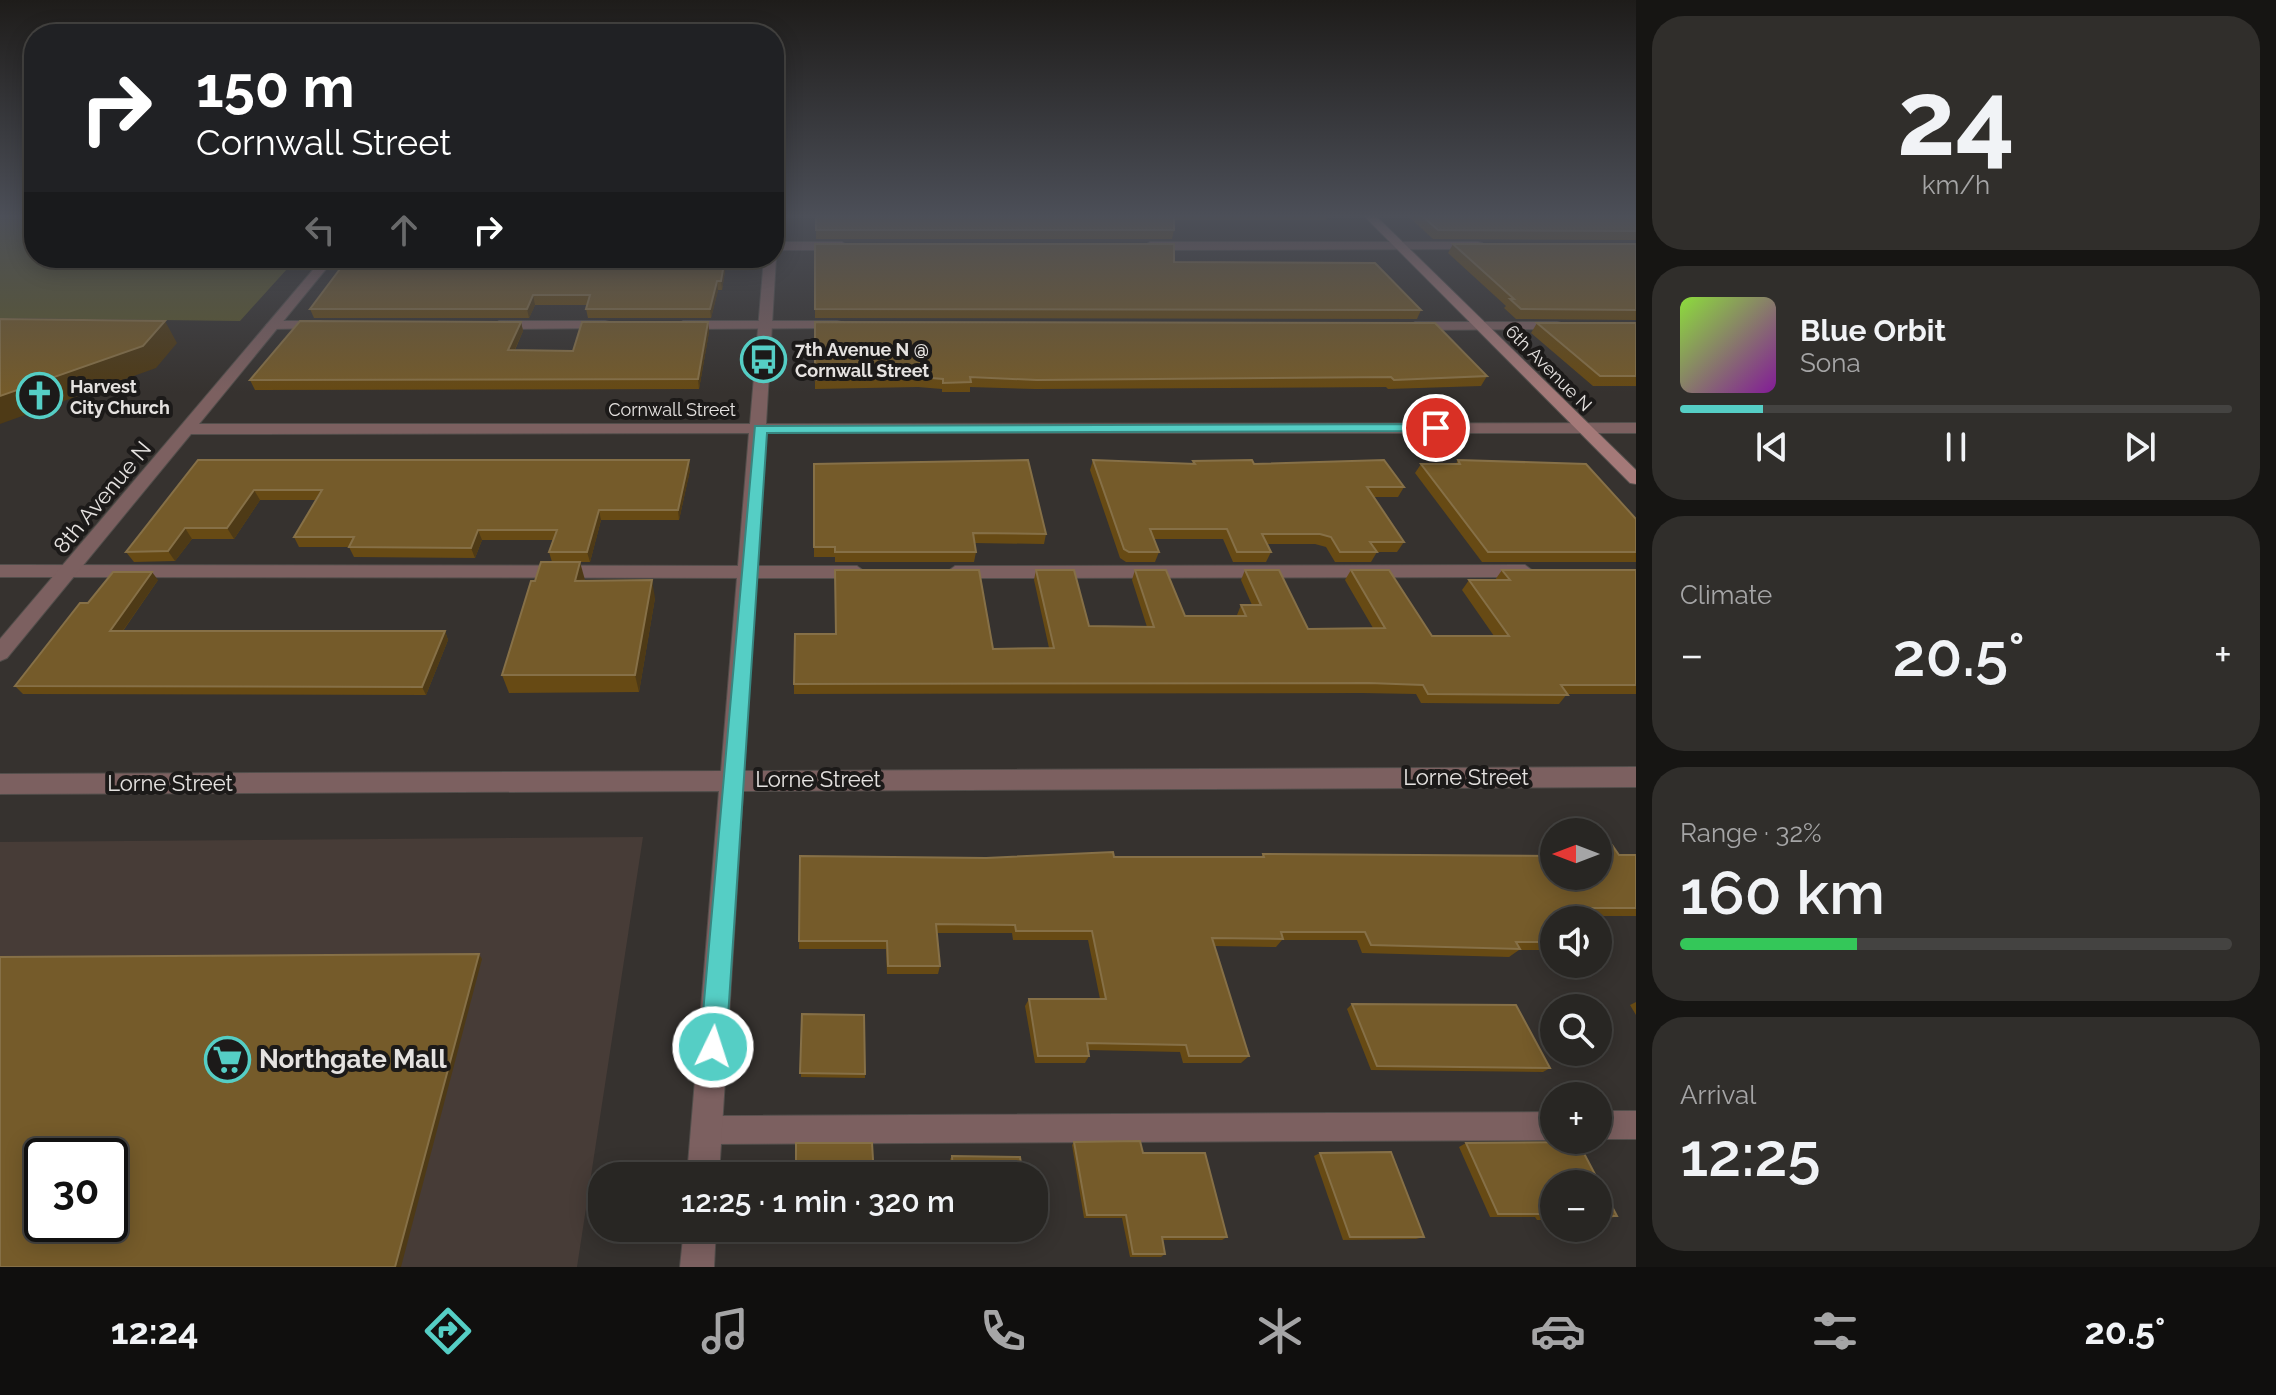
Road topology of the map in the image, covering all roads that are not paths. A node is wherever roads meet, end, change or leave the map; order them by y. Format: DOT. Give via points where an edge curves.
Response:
graph roads {
  1 [pos="315,274"];
  2 [pos="769,274"];
  3 [pos="1427,274"];
  4 [pos="272,325"];
  5 [pos="335,325"];
  6 [pos="479,325"];
  7 [pos="622,325"];
  8 [pos="670,325"];
  9 [pos="766,325"];
  10 [pos="845,325"];
  11 [pos="1401,326"];
  12 [pos="1574,326"];
  13 [pos="1481,327"];
  14 [pos="1584,428"];
  15 [pos="1636,428"];
  16 [pos="187,429"];
  17 [pos="760,429"];
  18 [pos="1636,479"];
  19 [pos="0,571"];
  20 [pos="1541,571"];
  21 [pos="68,572"];
  22 [pos="875,572"];
  23 [pos="938,572"];
  24 [pos="748,573"];
  25 [pos="0,653"];
  26 [pos="1636,777"];
  27 [pos="733,780"];
  28 [pos="0,784"];
  29 [pos="1612,1125"];
  30 [pos="1636,1125"];
  31 [pos="1540,1126"];
  32 [pos="707,1130"];
  33 [pos="704,1162"];
  34 [pos="699,1242"];
  35 [pos="697,1267"];
  1 -- 4 [label="street, 8th Avenue N"];
  2 -- 9 [label="street"];
  3 -- 13 [label="street, 6th Avenue N"];
  4 -- 5 [label="lane"];
  4 -- 16 [label="street, 8th Avenue N"];
  6 -- 7 [label="lane"];
  8 -- 9 [label="lane"];
  9 -- 10 [label="lane"];
  9 -- 17 [label="street"];
  11 -- 13 [label="lane"];
  12 -- 13 [label="lane"];
  13 -- 14 [label="street, 6th Avenue N"];
  14 -- 15 [label="street, Cornwall Street"];
  14 -- 17 [label="street, Cornwall Street"];
  14 -- 18 [label="street, 6th Avenue N"];
  16 -- 17 [label="street, Cornwall Street"];
  16 -- 21 [label="street, 8th Avenue N"];
  17 -- 24 [label="street"];
  19 -- 21 [label="lane"];
  20 -- 23 [label="lane"];
  21 -- 24 [label="lane"];
  21 -- 25 [label="street, 8th Avenue N"];
  22 -- 24 [label="lane"];
  24 -- 27 [label="street"];
  26 -- 27 [label="street, Lorne Street"];
  27 -- 28 [label="street, Lorne Street"];
  27 -- 32 [label="street"];
  29 -- 30 [label="lane"];
  31 -- 32 [label="lane"];
  32 -- 33 [label="street"];
  34 -- 35 [label="street"];
}
